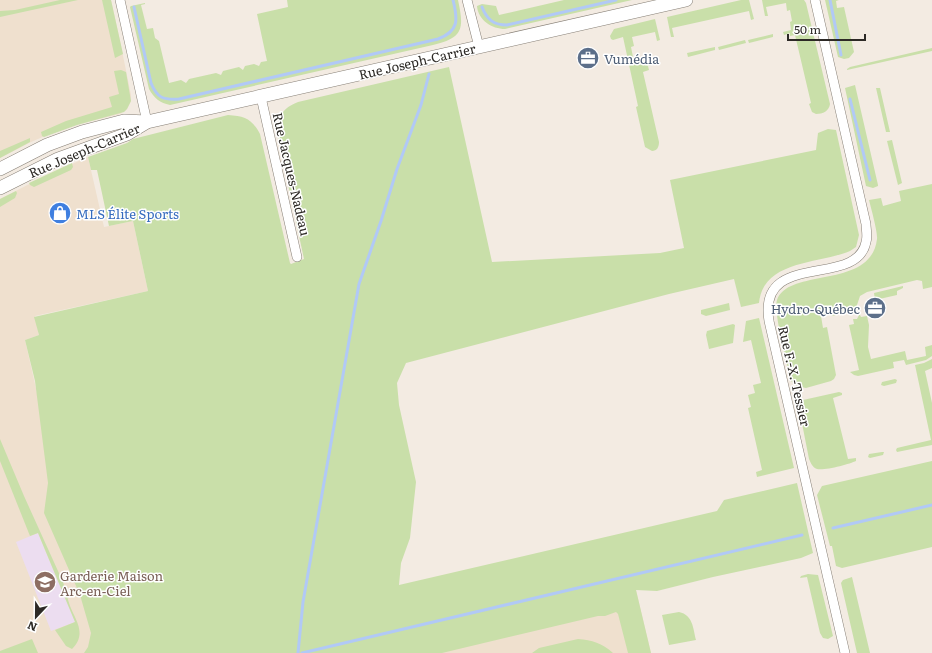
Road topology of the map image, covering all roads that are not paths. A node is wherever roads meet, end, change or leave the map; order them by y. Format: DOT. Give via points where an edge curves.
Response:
graph roads {
  1 [pos="120,0"];
  2 [pos="467,0"];
  3 [pos="686,0"];
  4 [pos="815,0"];
  5 [pos="479,47"];
  6 [pos="261,97"];
  7 [pos="147,122"];
  8 [pos="0,169"];
  9 [pos="0,188"];
  10 [pos="297,256"];
  11 [pos="845,653"];
  1 -- 7 [label="street"];
  2 -- 5 [label="street"];
  3 -- 5 [label="street, Rue Joseph-Carrier"];
  4 -- 11 [label="street, Rue F.-X.-Tessier" via="866,224 866,243 861,254 852,262 790,277 781,282 770,298 768,310"];
  5 -- 6 [label="street, Rue Joseph-Carrier"];
  6 -- 7 [label="street, Rue Joseph-Carrier"];
  6 -- 10 [label="street, Rue Jacques-Nadeau"];
  7 -- 8 [label="street, Rue Joseph-Carrier" via="124,121 82,132 49,144"];
  7 -- 9 [label="street, Rue Joseph-Carrier" via="127,134 58,159"];
}
